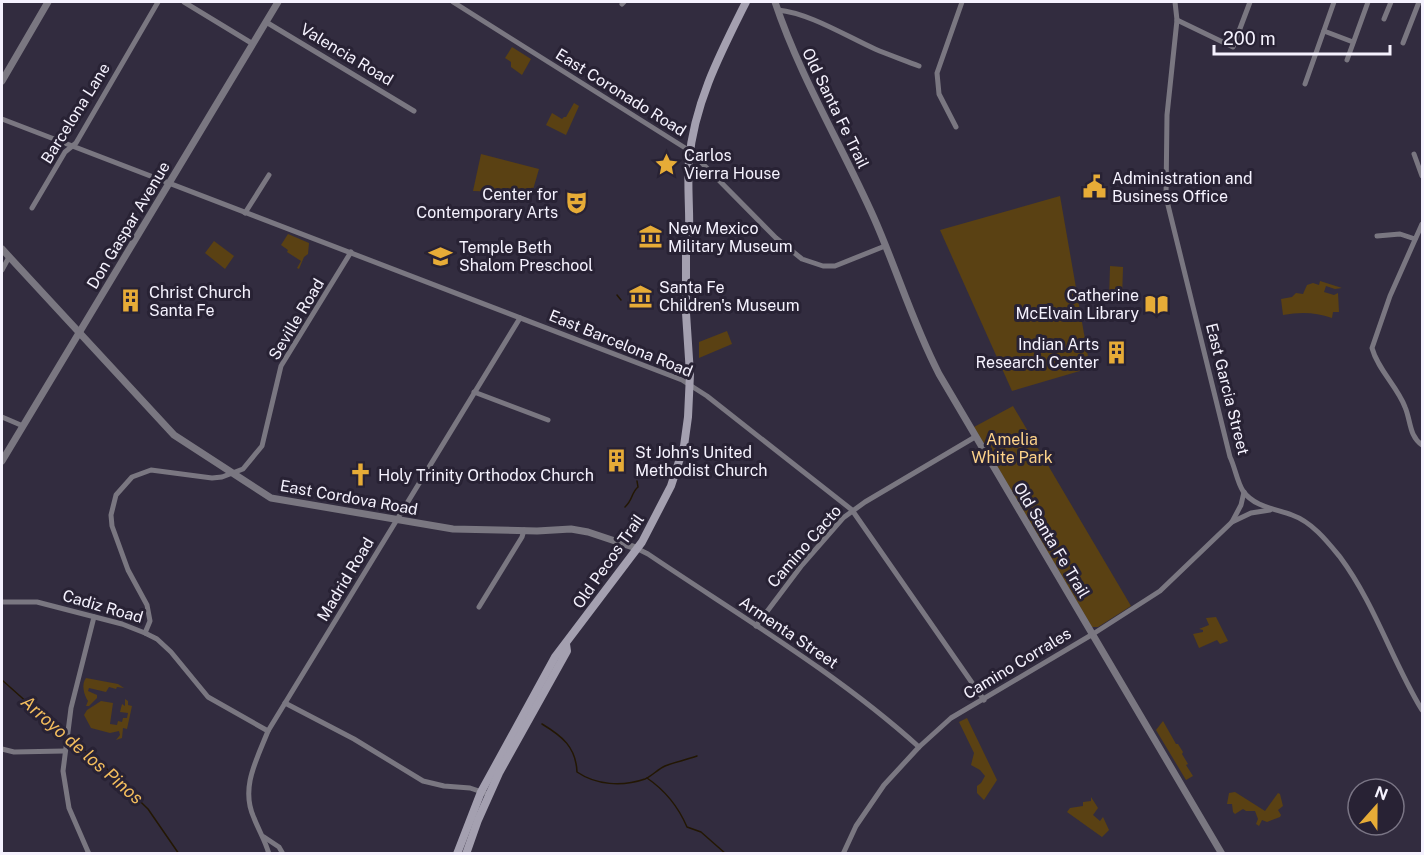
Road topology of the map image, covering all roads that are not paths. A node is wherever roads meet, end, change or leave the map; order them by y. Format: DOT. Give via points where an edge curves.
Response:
graph roads {
  1 [pos="48,2"];
  2 [pos="158,2"];
  3 [pos="184,2"];
  4 [pos="278,2"];
  5 [pos="453,2"];
  6 [pos="746,2"];
  7 [pos="775,2"];
  8 [pos="962,2"];
  9 [pos="1175,2"];
  10 [pos="1250,2"];
  11 [pos="1334,2"];
  12 [pos="1368,2"];
  13 [pos="1390,2"];
  14 [pos="1419,2"];
  15 [pos="778,10"];
  16 [pos="1384,19"];
  17 [pos="1177,21"];
  18 [pos="266,22"];
  19 [pos="1324,31"];
  20 [pos="1353,42"];
  21 [pos="1403,43"];
  22 [pos="253,44"];
  23 [pos="1347,60"];
  24 [pos="919,66"];
  25 [pos="3,76"];
  26 [pos="1305,84"];
  27 [pos="414,111"];
  28 [pos="2,119"];
  29 [pos="956,127"];
  30 [pos="71,147"];
  31 [pos="690,151"];
  32 [pos="1414,153"];
  33 [pos="269,175"];
  34 [pos="1422,176"];
  35 [pos="168,183"];
  36 [pos="32,207"];
  37 [pos="245,213"];
  38 [pos="1422,224"];
  39 [pos="1377,236"];
  40 [pos="1415,239"];
  41 [pos="885,246"];
  42 [pos="2,249"];
  43 [pos="351,252"];
  44 [pos="9,257"];
  45 [pos="2,270"];
  46 [pos="520,318"];
  47 [pos="80,333"];
  48 [pos="689,384"];
  49 [pos="474,392"];
  50 [pos="2,417"];
  51 [pos="548,420"];
  52 [pos="23,426"];
  53 [pos="975,436"];
  54 [pos="1422,446"];
  55 [pos="2,461"];
  56 [pos="233,474"];
  57 [pos="1244,492"];
  58 [pos="852,510"];
  59 [pos="1272,510"];
  60 [pos="397,520"];
  61 [pos="1232,522"];
  62 [pos="524,530"];
  63 [pos="636,548"];
  64 [pos="2,602"];
  65 [pos="480,607"];
  66 [pos="94,617"];
  67 [pos="756,626"];
  68 [pos="145,633"];
  69 [pos="1093,634"];
  70 [pos="984,700"];
  71 [pos="285,703"];
  72 [pos="1422,710"];
  73 [pos="268,731"];
  74 [pos="919,747"];
  75 [pos="2,749"];
  76 [pos="64,751"];
  77 [pos="485,793"];
  78 [pos="264,837"];
  79 [pos="89,854"];
  80 [pos="268,854"];
  81 [pos="284,854"];
  82 [pos="457,854"];
  83 [pos="466,854"];
  84 [pos="843,854"];
  85 [pos="1222,854"];
  1 -- 25 [label="street"];
  2 -- 30 [label="street, Barcelona Lane"];
  3 -- 22 [label="street"];
  4 -- 18 [label="street, Don Gaspar Avenue"];
  5 -- 31 [label="street, East Coronado Road"];
  6 -- 31 [label="main road, Old Pecos Trail" via="707,85"];
  7 -- 15 [label="street, Old Santa Fe Trail"];
  8 -- 29 [label="street" via="937,73 939,94"];
  9 -- 17 [label="street, East Garcia Street"];
  10 -- 17 [label="street" via="1233,47"];
  11 -- 19 [label="street"];
  12 -- 20 [label="street"];
  13 -- 16 [label="street"];
  14 -- 21 [label="street"];
  15 -- 24 [label="street" via="822,24"];
  15 -- 41 [label="street, Old Santa Fe Trail"];
  17 -- 57 [label="street, East Garcia Street" via="1167,115 1166,197 1230,457"];
  18 -- 22 [label="street, Don Gaspar Avenue"];
  18 -- 27 [label="street, Valencia Road"];
  19 -- 20 [label="street"];
  19 -- 26 [label="street"];
  20 -- 23 [label="street"];
  22 -- 35 [label="street, Don Gaspar Avenue"];
  28 -- 30 [label="street, East Barcelona Road"];
  30 -- 35 [label="street, East Barcelona Road"];
  30 -- 36 [label="street, Barcelona Lane"];
  31 -- 41 [label="street, East Coronado Road" via="776,238 812,264 835,266"];
  31 -- 48 [label="main road, Old Pecos Trail" via="686,245"];
  32 -- 34 [label="street"];
  33 -- 37 [label="street"];
  35 -- 37 [label="street, East Barcelona Road"];
  35 -- 47 [label="street, Don Gaspar Avenue"];
  37 -- 43 [label="street, East Barcelona Road"];
  38 -- 40 [label="street"];
  39 -- 40 [label="street" via="1400,234"];
  40 -- 54 [label="street" via="1372,348 1401,398 1416,441"];
  41 -- 53 [label="street, Old Santa Fe Trail" via="928,353"];
  42 -- 44 [label="street, East Cordova Road"];
  43 -- 46 [label="street, East Barcelona Road"];
  43 -- 56 [label="street, Seville Road" via="281,366 262,446 243,469"];
  44 -- 45 [label="street"];
  44 -- 47 [label="street, East Cordova Road"];
  46 -- 48 [label="street, East Barcelona Road"];
  46 -- 49 [label="street, Madrid Road"];
  47 -- 52 [label="street, Don Gaspar Avenue"];
  47 -- 56 [label="street, East Cordova Road" via="169,430"];
  48 -- 58 [label="street, East Barcelona Road"];
  48 -- 63 [label="main road, Old Pecos Trail" via="686,437 679,462 666,499"];
  49 -- 51 [label="street"];
  49 -- 60 [label="street, Madrid Road"];
  50 -- 52 [label="street"];
  52 -- 55 [label="street, Don Gaspar Avenue"];
  53 -- 58 [label="street, Camino Cacto"];
  53 -- 69 [label="street, Old Santa Fe Trail"];
  56 -- 60 [label="street, East Cordova Road" via="275,499"];
  56 -- 68 [label="street" via="212,478 151,470 132,477 116,495 112,526 128,570 147,605 150,621"];
  57 -- 59 [label="street"];
  57 -- 61 [label="street, Camino Corrales"];
  58 -- 67 [label="street, Camino Cacto" via="802,565"];
  58 -- 70 [label="street, East Barcelona Road"];
  59 -- 61 [label="street, Camino Corrales" via="1251,513"];
  59 -- 72 [label="street" via="1306,523 1324,537 1340,558 1365,593"];
  60 -- 62 [label="street, East Cordova Road" via="453,529"];
  60 -- 71 [label="street, Madrid Road"];
  61 -- 69 [label="street, Camino Corrales" via="1160,591"];
  62 -- 63 [label="street, East Cordova Road" via="571,529"];
  62 -- 65 [label="street"];
  63 -- 67 [label="street, Armenta Street"];
  63 -- 77 [label="main road, Old Pecos Trail" via="560,647"];
  64 -- 66 [label="street, Cadiz Road" via="38,602"];
  66 -- 68 [label="street, Cadiz Road"];
  66 -- 76 [label="street"];
  67 -- 74 [label="street, Armenta Street" via="864,701"];
  68 -- 73 [label="street, Cadiz Road" via="171,652 208,697"];
  69 -- 70 [label="street, Camino Corrales"];
  69 -- 85 [label="street, Old Santa Fe Trail"];
  70 -- 74 [label="street, Camino Corrales" via="951,718"];
  71 -- 73 [label="street, Madrid Road"];
  71 -- 77 [label="street" via="348,735 423,781"];
  73 -- 78 [label="street, Madrid Road" via="249,786 250,807"];
  74 -- 84 [label="street, Camino Corrales" via="884,785 856,826"];
  75 -- 76 [label="street"];
  76 -- 79 [label="street" via="69,808"];
  77 -- 82 [label="main road, Old Pecos Trail"];
  77 -- 83 [label="main road, Old Pecos Trail"];
  78 -- 80 [label="street"];
  78 -- 81 [label="street"];
}
